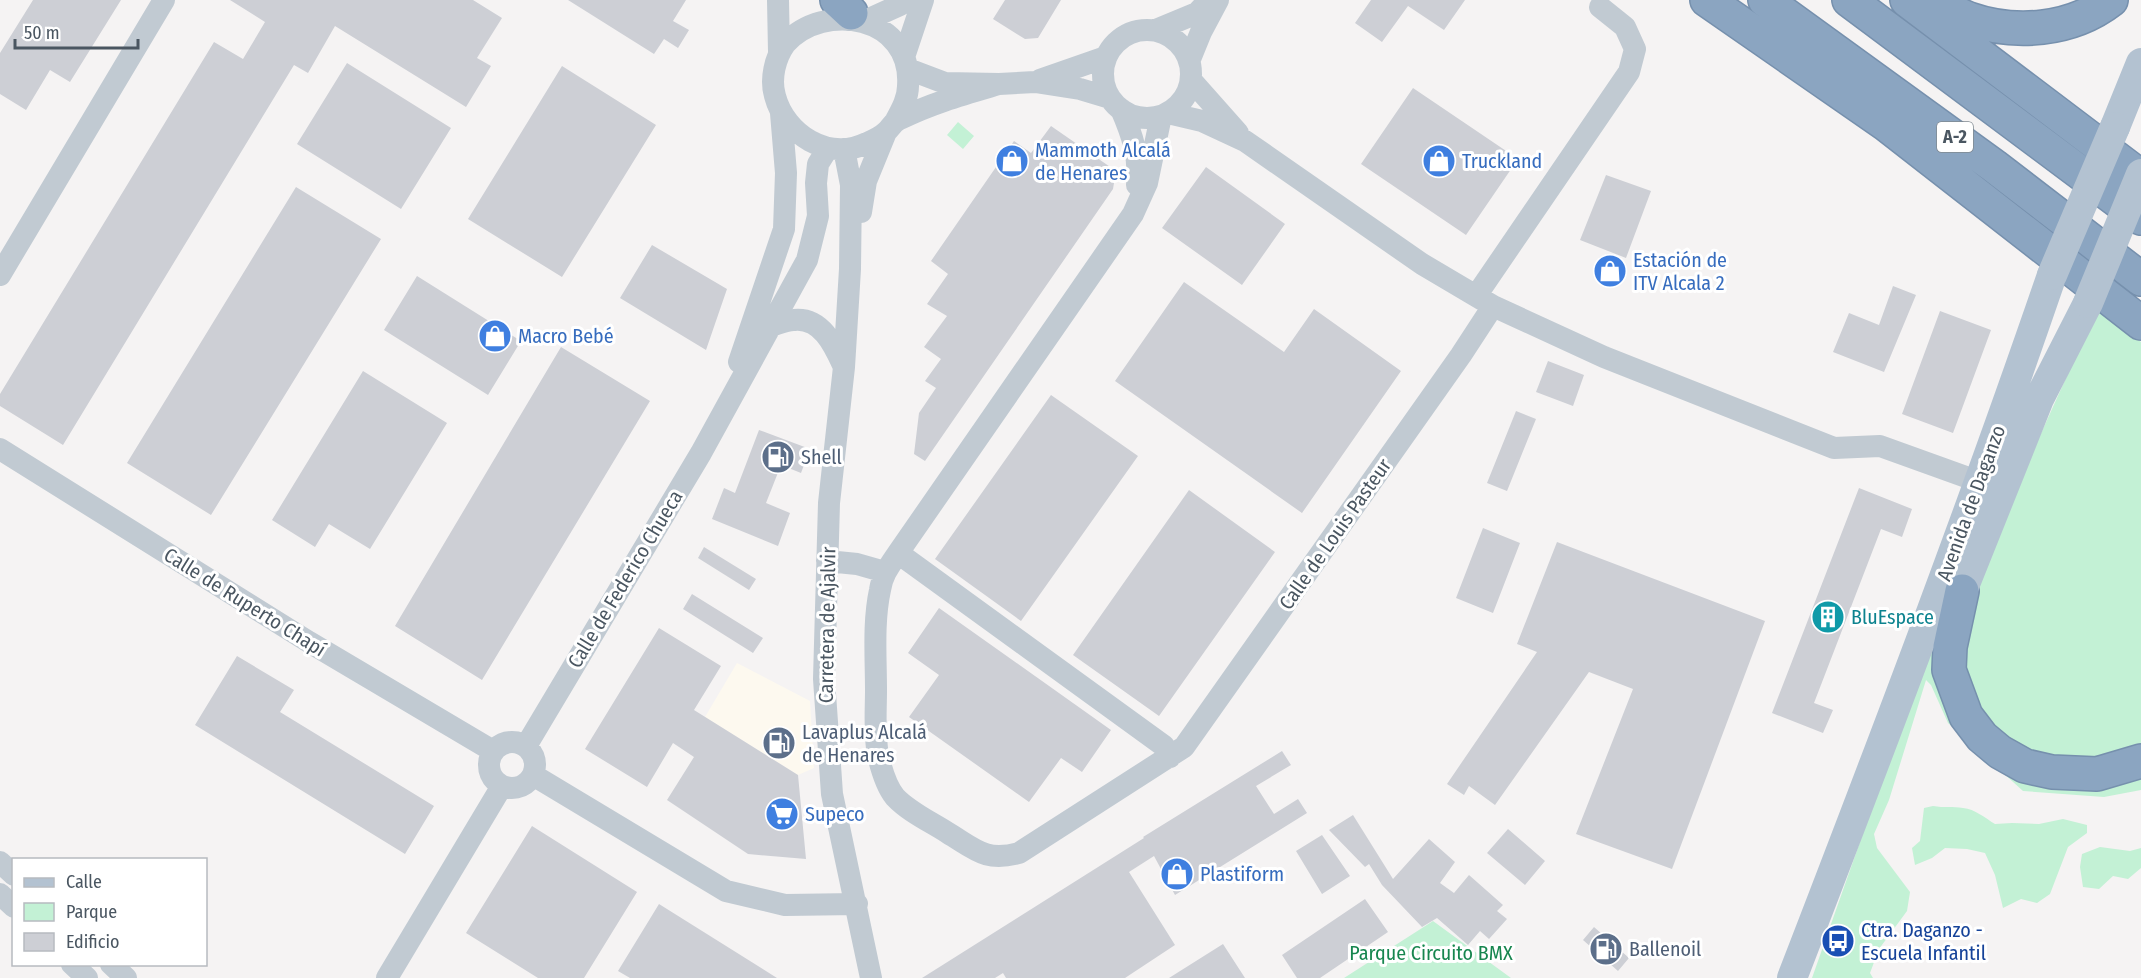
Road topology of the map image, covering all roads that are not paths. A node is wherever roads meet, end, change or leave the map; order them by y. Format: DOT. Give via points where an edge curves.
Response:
graph roads {
  1 [pos="164,0"];
  2 [pos="778,0"];
  3 [pos="905,0"];
  4 [pos="923,0"];
  5 [pos="1209,0"];
  6 [pos="1218,0"];
  7 [pos="1707,0"];
  8 [pos="1765,0"];
  9 [pos="1849,0"];
  10 [pos="1907,0"];
  11 [pos="1931,0"];
  12 [pos="2111,0"];
  13 [pos="1600,7"];
  14 [pos="852,11"];
  15 [pos="1156,30"];
  16 [pos="779,52"];
  17 [pos="1106,57"];
  18 [pos="906,63"];
  19 [pos="2141,63"];
  20 [pos="1191,70"];
  21 [pos="1035,82"];
  22 [pos="999,84"];
  23 [pos="1116,104"];
  24 [pos="781,113"];
  25 [pos="1164,115"];
  26 [pos="891,126"];
  27 [pos="1245,141"];
  28 [pos="836,148"];
  29 [pos="2141,175"];
  30 [pos="1133,214"];
  31 [pos="2141,218"];
  32 [pos="850,269"];
  33 [pos="0,275"];
  34 [pos="2141,279"];
  35 [pos="1485,301"];
  36 [pos="2136,320"];
  37 [pos="770,326"];
  38 [pos="844,367"];
  39 [pos="723,412"];
  40 [pos="0,449"];
  41 [pos="1980,482"];
  42 [pos="898,553"];
  43 [pos="828,561"];
  44 [pos="885,572"];
  45 [pos="1962,591"];
  46 [pos="526,746"];
  47 [pos="494,751"];
  48 [pos="1170,757"];
  49 [pos="2141,761"];
  50 [pos="533,775"];
  51 [pos="502,786"];
  52 [pos="0,862"];
  53 [pos="12,873"];
  54 [pos="0,894"];
  55 [pos="857,904"];
  56 [pos="12,906"];
  57 [pos="74,966"];
  58 [pos="113,966"];
  59 [pos="87,978"];
  60 [pos="126,978"];
  61 [pos="387,978"];
  62 [pos="871,978"];
  63 [pos="1792,978"];
  64 [pos="1812,978"];
  1 -- 33 [label="street"];
  2 -- 16 [label="street"];
  3 -- 14 [label="street" via="900,5"];
  4 -- 18 [label="street"];
  5 -- 15 [label="street" via="1197,13"];
  6 -- 20 [label="street" via="1201,32"];
  7 -- 36 [label="highway" via="1887,125"];
  8 -- 34 [label="highway, A-2" via="1994,166"];
  9 -- 31 [label="highway, A-2"];
  10 -- 29 [label="highway"];
  11 -- 12 [label="highway" via="1968,18 2005,28 2035,28 2072,22"];
  13 -- 35 [label="street, Calle de Louis Pasteur" via="1625,27 1635,49 1629,72"];
  14 -- 16 [label="street" via="809,21 792,34"];
  14 -- 18 [label="street" via="890,34"];
  15 -- 17 [label="street" via="1126,34"];
  15 -- 20 [label="street" via="1182,46"];
  16 -- 24 [label="street" via="774,93"];
  17 -- 21 [label="street"];
  17 -- 23 [label="street" via="1104,85"];
  18 -- 22 [label="street" via="945,83"];
  18 -- 26 [label="street" via="909,87 905,104"];
  19 -- 41 [label="main road, Avenida de Daganzo, bridge" via="2052,275"];
  20 -- 25 [label="street" via="1187,94"];
  20 -- 27 [label="street"];
  21 -- 22 [label="street"];
  21 -- 23 [label="street" via="1080,89"];
  22 -- 26 [label="street" via="947,99"];
  23 -- 25 [label="street" via="1133,116"];
  23 -- 30 [label="street, Calle de Louis Pasteur" via="1133,135 1138,165"];
  24 -- 28 [label="street" via="809,141"];
  24 -- 39 [label="street" via="786,173 784,229"];
  25 -- 27 [label="street" via="1202,121"];
  25 -- 30 [label="street, Calle de Louis Pasteur" via="1147,183"];
  26 -- 28 [label="street" via="866,144"];
  26 -- 32 [label="street, Carretera de Ajalvir" via="866,181"];
  27 -- 35 [label="street" via="1422,264"];
  28 -- 32 [label="street, Carretera de Ajalvir" via="851,185"];
  28 -- 37 [label="street" via="818,164 818,216 807,260"];
  29 -- 45 [label="main road, Avenida de Daganzo, bridge" via="2088,303 2039,399"];
  30 -- 42 [label="street, Calle de Louis Pasteur"];
  32 -- 38 [label="street, Carretera de Ajalvir"];
  35 -- 41 [label="street" via="1604,357 1834,448 1880,446"];
  35 -- 48 [label="street, Calle de Louis Pasteur" via="1461,355 1204,720 1184,747"];
  37 -- 38 [label="street" via="794,320 810,322 833,343"];
  37 -- 39 [label="street"];
  38 -- 43 [label="street, Carretera de Ajalvir" via="829,503"];
  39 -- 46 [label="street, Calle de Federico Chueca"];
  40 -- 47 [label="street, Calle de Ruperto Chapí" via="309,642"];
  41 -- 63 [label="main road, Avenida de Daganzo"];
  42 -- 44 [label="street, Calle de Louis Pasteur"];
  42 -- 48 [label="street" via="1164,746"];
  43 -- 44 [label="street"];
  43 -- 55 [label="street, Carretera de Ajalvir" via="824,679 832,794"];
  44 -- 48 [label="street, Calle de Louis Pasteur" via="876,632 878,753 894,796 908,807 975,850 990,857 1003,857 1019,853"];
  45 -- 49 [label="highway" via="1949,670 1966,716 1982,737 2025,766 2052,772 2097,774"];
  45 -- 64 [label="main road, Avenida de Daganzo"];
  46 -- 47 [label="street" via="508,741"];
  46 -- 50 [label="street" via="535,759"];
  47 -- 51 [label="street" via="489,770"];
  50 -- 51 [label="street" via="518,787"];
  50 -- 55 [label="street" via="726,891 785,905"];
  51 -- 61 [label="street"];
  52 -- 53 [label="street"];
  54 -- 56 [label="street"];
  55 -- 62 [label="street, Carretera de Ajalvir"];
  57 -- 59 [label="street"];
  58 -- 60 [label="street"];
}
